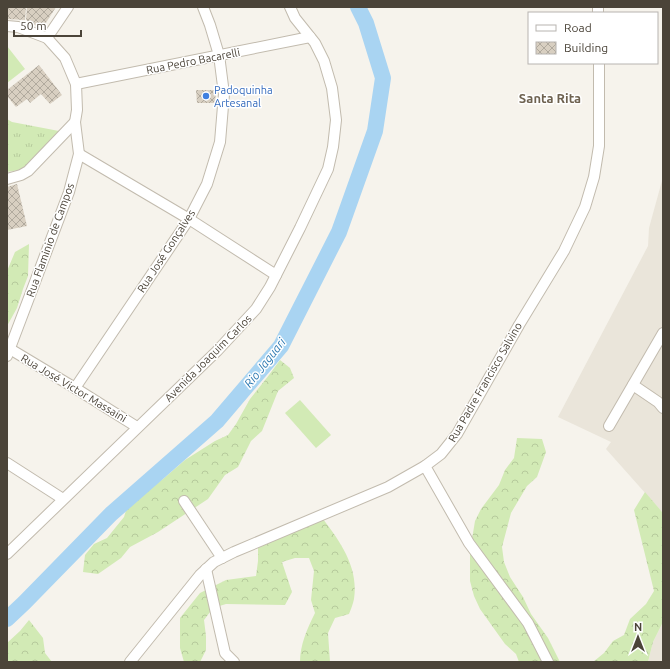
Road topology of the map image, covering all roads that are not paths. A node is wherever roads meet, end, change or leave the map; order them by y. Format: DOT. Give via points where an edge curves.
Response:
graph roads {
  1 [pos="68,7"];
  2 [pos="203,7"];
  3 [pos="290,7"];
  4 [pos="7,26"];
  5 [pos="310,37"];
  6 [pos="47,38"];
  7 [pos="219,55"];
  8 [pos="599,64"];
  9 [pos="76,84"];
  10 [pos="75,122"];
  11 [pos="79,154"];
  12 [pos="7,179"];
  13 [pos="189,219"];
  14 [pos="276,275"];
  15 [pos="663,334"];
  16 [pos="8,352"];
  17 [pos="633,385"];
  18 [pos="75,388"];
  19 [pos="663,408"];
  20 [pos="609,426"];
  21 [pos="137,427"];
  22 [pos="7,463"];
  23 [pos="425,466"];
  24 [pos="63,499"];
  25 [pos="184,501"];
  26 [pos="7,554"];
  27 [pos="222,558"];
  28 [pos="206,569"];
  29 [pos="130,662"];
  30 [pos="234,662"];
  31 [pos="548,662"];
  1 -- 6 [label="street"];
  2 -- 7 [label="street, Rua José Gonçalves"];
  3 -- 5 [label="street, Avenida Joaquim Carlos"];
  4 -- 6 [label="street, Rua Flaminio de Campos" via="18,27"];
  5 -- 7 [label="street, Rua Pedro Bacarelli"];
  5 -- 14 [label="street, Avenida Joaquim Carlos" via="324,61 332,88 336,120 333,148 328,169"];
  6 -- 9 [label="street, Rua Flaminio de Campos" via="64,58"];
  7 -- 9 [label="street, Rua Pedro Bacarelli"];
  7 -- 13 [label="street, Rua José Gonçalves" via="224,94 220,142 207,184"];
  8 -- 23 [label="street, Rua Padre Francisco Salvino" via="599,146 594,177 585,207 564,251 457,434 441,454"];
  9 -- 10 [label="street, Rua Flaminio de Campos"];
  10 -- 11 [label="street, Rua Flaminio de Campos"];
  10 -- 12 [label="street" via="28,171"];
  11 -- 13 [label="street"];
  11 -- 16 [label="street, Rua Flaminio de Campos" via="69,192"];
  13 -- 14 [label="street"];
  13 -- 18 [label="street, Rua José Gonçalves"];
  14 -- 21 [label="street, Avenida Joaquim Carlos" via="256,309 217,351"];
  15 -- 17 [label="street"];
  16 -- 18 [label="street, Rua José Victor Massaini"];
  17 -- 19 [label="street"];
  17 -- 20 [label="street"];
  18 -- 21 [label="street, Rua José Victor Massaini"];
  21 -- 24 [label="street, Avenida Joaquim Carlos"];
  22 -- 24 [label="street"];
  23 -- 27 [label="street, Rua Padre Francisco Salvino" via="388,487"];
  23 -- 31 [label="street" via="469,543 528,623"];
  24 -- 26 [label="street, Avenida Joaquim Carlos"];
  25 -- 27 [label="street"];
  27 -- 28 [label="street, Rua Padre Francisco Salvino"];
  28 -- 29 [label="street, Rua Padre Francisco Salvino"];
  28 -- 30 [label="street" via="225,653"];
}
